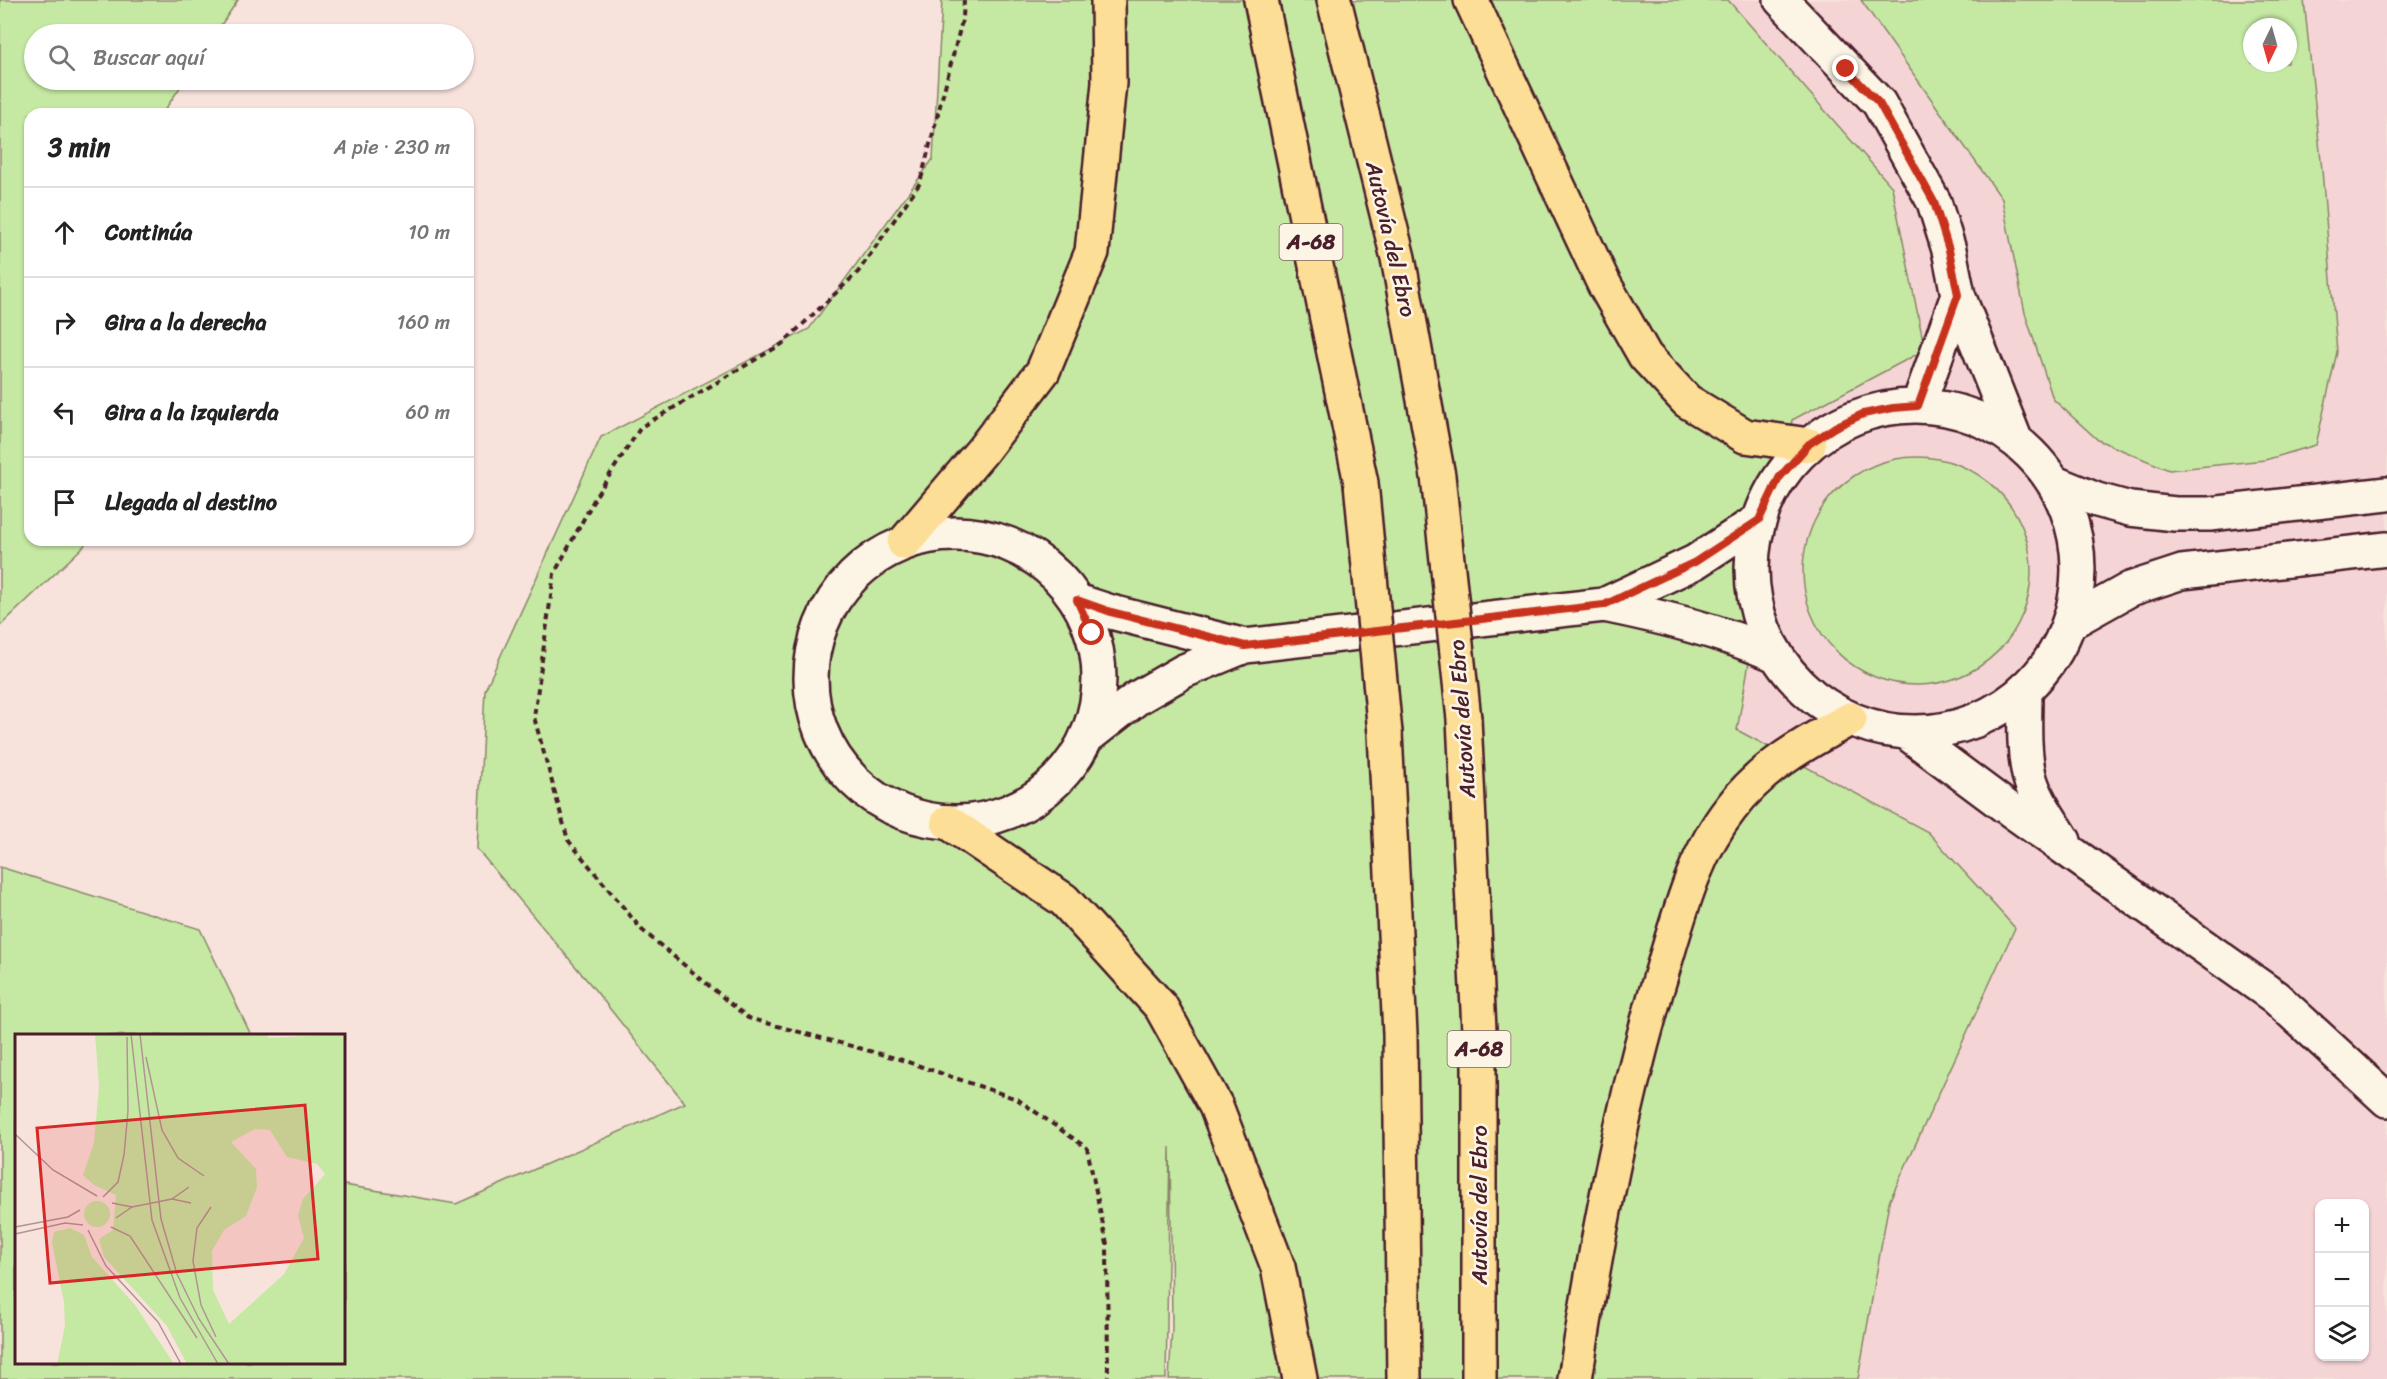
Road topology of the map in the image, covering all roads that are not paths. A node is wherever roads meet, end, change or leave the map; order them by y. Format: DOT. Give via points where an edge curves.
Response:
graph roads {
  1 [pos="1108,0"];
  2 [pos="1261,0"];
  3 [pos="1334,0"];
  4 [pos="1471,0"];
  5 [pos="1780,0"];
  6 [pos="1958,295"];
  7 [pos="1918,406"];
  8 [pos="2015,439"];
  9 [pos="1809,444"];
  10 [pos="2055,483"];
  11 [pos="2387,494"];
  12 [pos="1759,520"];
  13 [pos="904,543"];
  14 [pos="2387,549"];
  15 [pos="1077,600"];
  16 [pos="1604,605"];
  17 [pos="2071,622"];
  18 [pos="1245,646"];
  19 [pos="1776,655"];
  20 [pos="2025,691"];
  21 [pos="1850,719"];
  22 [pos="1907,733"];
  23 [pos="1087,737"];
  24 [pos="948,822"];
  25 [pos="2071,852"];
  26 [pos="2387,1100"];
  27 [pos="1300,1379"];
  28 [pos="1404,1379"];
  29 [pos="1479,1379"];
  30 [pos="1575,1379"];
  1 -- 13 [label="highway" via="1109,83 1092,252 1043,371"];
  2 -- 28 [label="highway, A-68, bridge" via="1361,483 1385,733 1400,1034"];
  3 -- 29 [label="highway, Autovía del Ebro / A-68, bridge" via="1398,258 1438,476 1464,719 1479,1030"];
  4 -- 9 [label="highway" via="1604,284 1645,356 1687,401 1745,436"];
  5 -- 6 [label="street" via="1879,103 1934,202"];
  6 -- 7 [label="street"];
  6 -- 8 [label="street"];
  7 -- 8 [label="street" via="1959,412"];
  7 -- 9 [label="street" via="1863,414"];
  8 -- 10 [label="street"];
  9 -- 12 [label="street" via="1779,478"];
  10 -- 11 [label="street" via="2119,506 2175,514 2210,514"];
  10 -- 17 [label="street" via="2071,516 2078,551 2079,587"];
  12 -- 16 [label="street" via="1695,562"];
  12 -- 19 [label="street" via="1752,555 1753,590 1761,624"];
  13 -- 15 [label="street" via="952,533 1000,541 1044,564"];
  13 -- 24 [label="street" via="869,562 841,589 821,623 811,662 812,701 823,738 845,772 874,798 910,815"];
  14 -- 17 [label="street" via="2182,572 2130,589"];
  15 -- 18 [label="street"];
  15 -- 23 [label="street" via="1092,633 1099,667 1097,703"];
  16 -- 18 [label="street"];
  16 -- 19 [label="street" via="1708,629"];
  17 -- 20 [label="street" via="2052,659"];
  18 -- 23 [label="street" via="1184,671 1137,698"];
  19 -- 21 [label="street" via="1796,681 1821,703"];
  20 -- 22 [label="street" via="1990,715 1950,729"];
  20 -- 25 [label="street" via="2029,775 2041,805"];
  21 -- 22 [label="street"];
  21 -- 30 [label="highway" via="1777,762 1752,783 1730,808 1695,870 1634,1075 1594,1260"];
  22 -- 25 [label="street"];
  23 -- 24 [label="street" via="1064,773 1031,801 992,818"];
  24 -- 27 [label="highway" via="1064,900 1161,1007 1216,1106 1278,1267"];
  25 -- 26 [label="street" via="2275,997"];
}
